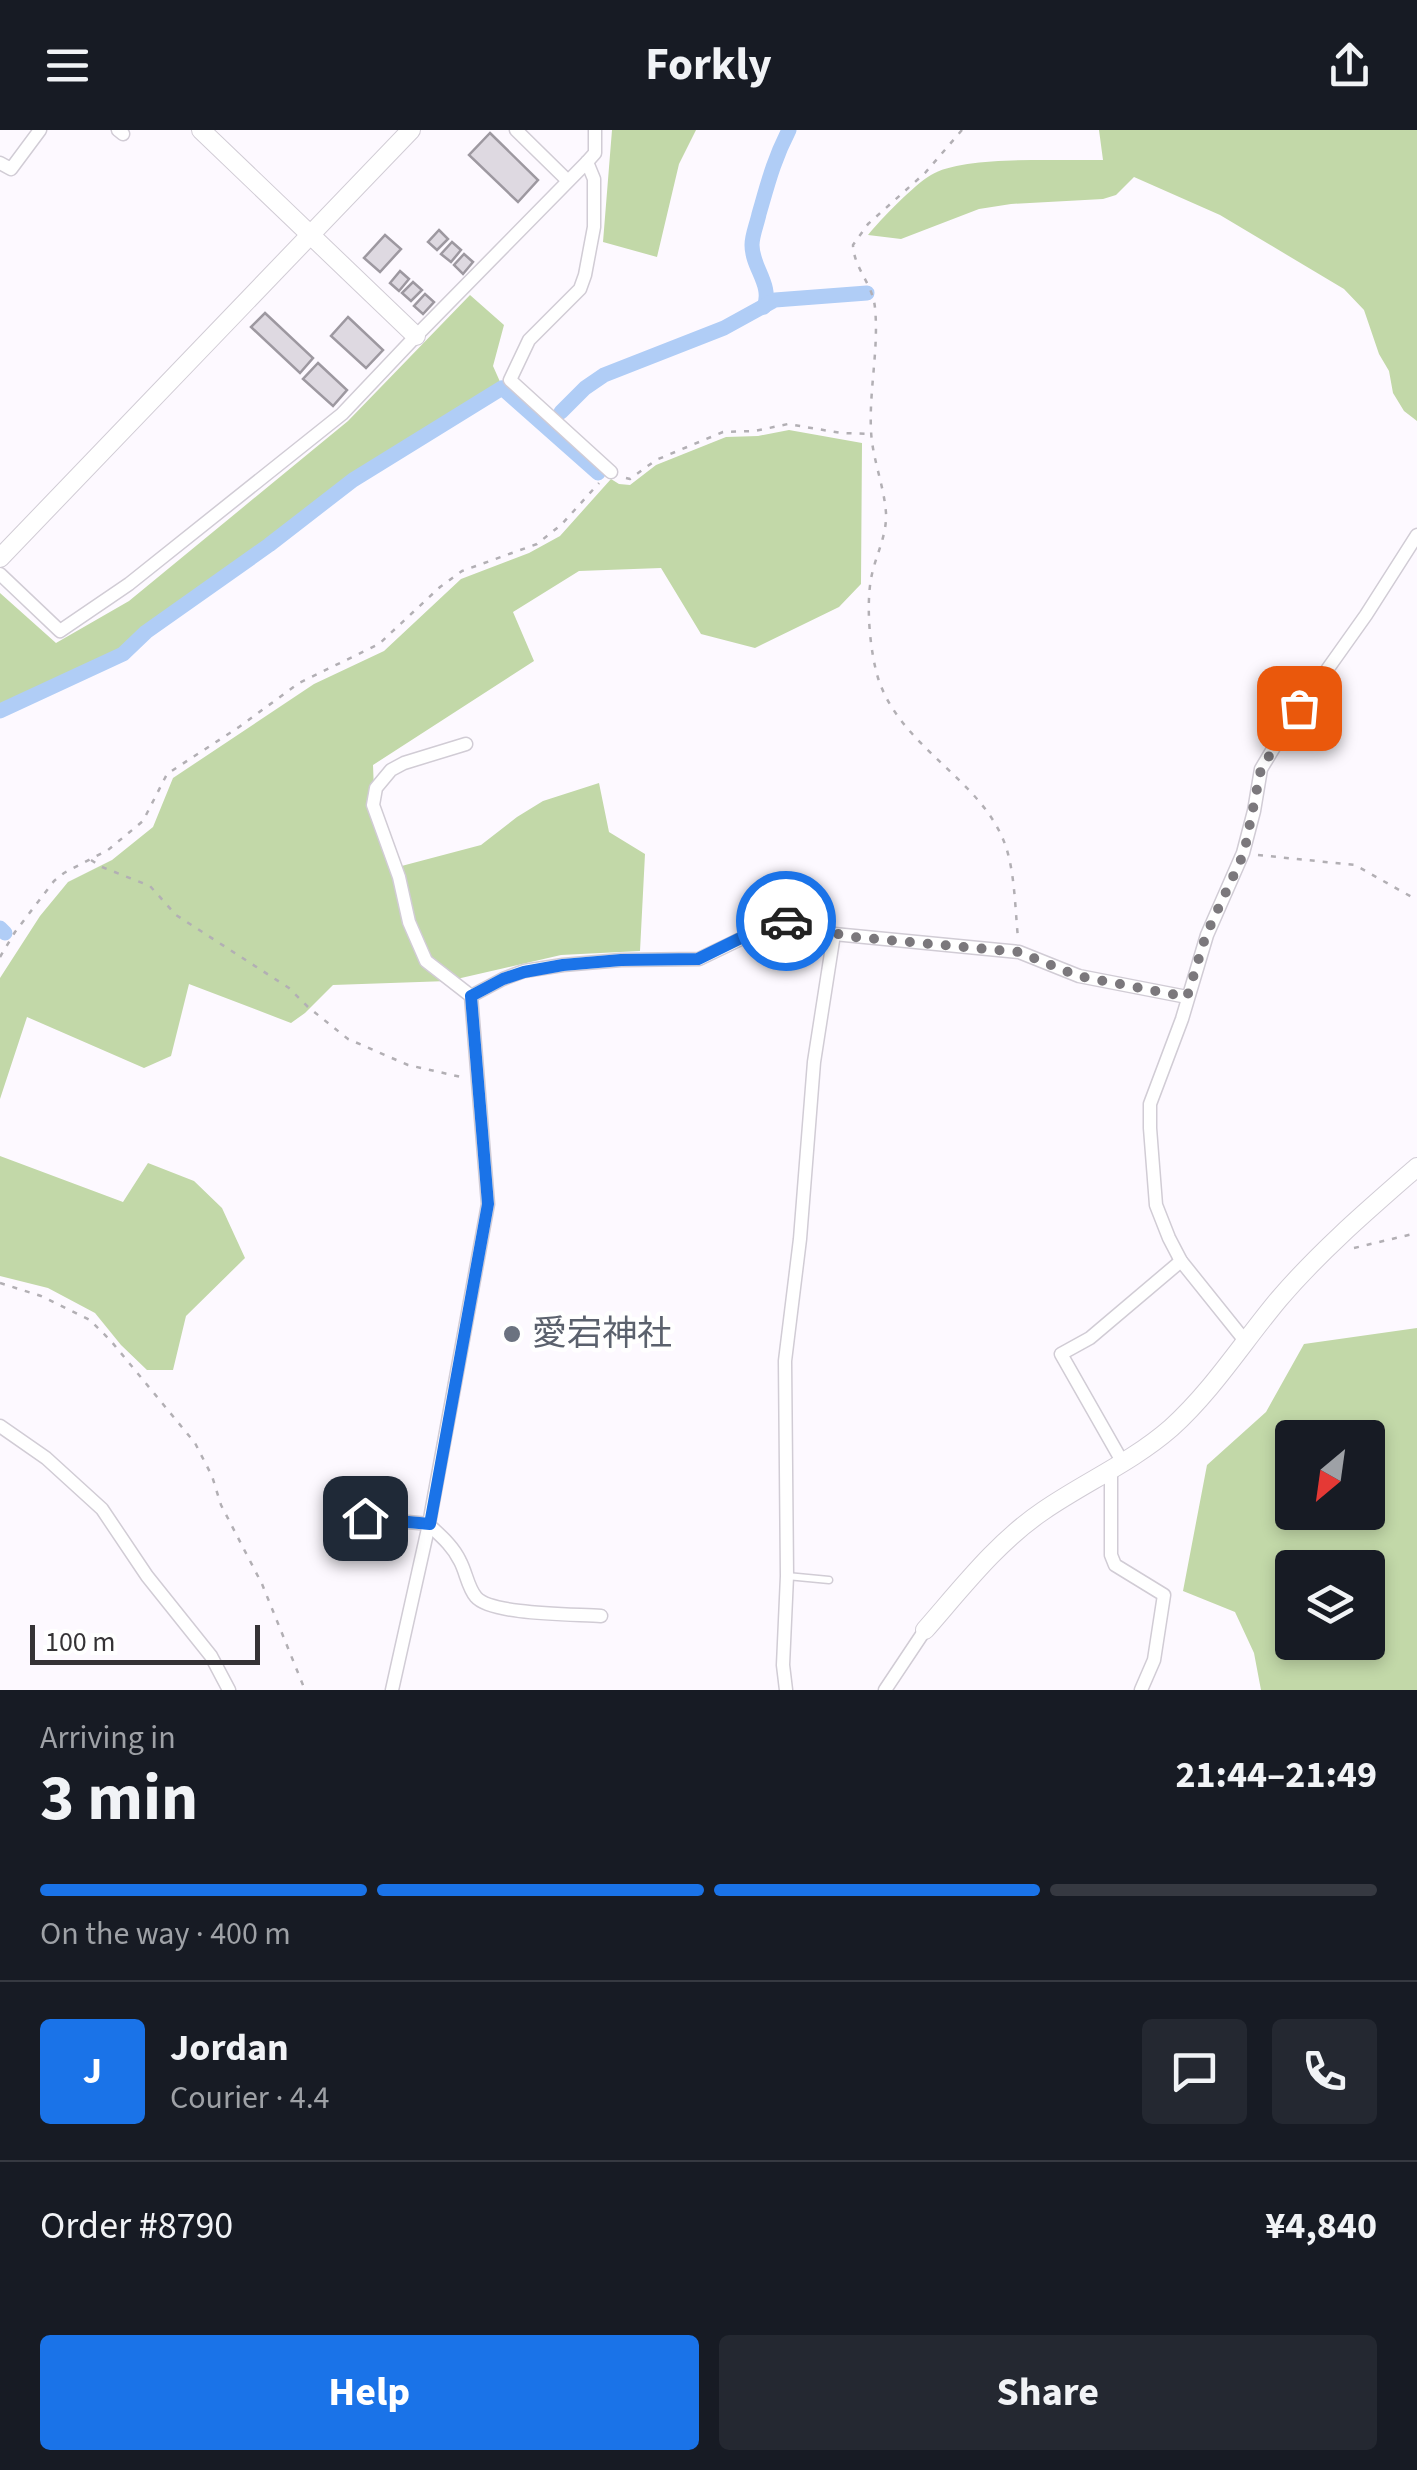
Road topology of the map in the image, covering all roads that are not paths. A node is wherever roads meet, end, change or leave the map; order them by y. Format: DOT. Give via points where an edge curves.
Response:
graph roads {
  1 [pos="40,130"];
  2 [pos="201,130"];
  3 [pos="411,130"];
  4 [pos="516,130"];
  5 [pos="595,130"];
  6 [pos="587,162"];
  7 [pos="0,163"];
  8 [pos="567,180"];
  9 [pos="309,234"];
  10 [pos="416,336"];
  11 [pos="611,472"];
  12 [pos="1417,536"];
  13 [pos="0,558"];
  14 [pos="0,574"];
  15 [pos="466,744"];
  16 [pos="834,934"];
  17 [pos="471,996"];
  18 [pos="1187,997"];
  19 [pos="1417,1167"];
  20 [pos="1182,1261"];
  21 [pos="1246,1342"];
  22 [pos="0,1426"];
  23 [pos="1117,1467"];
  24 [pos="365,1518"];
  25 [pos="429,1524"];
  26 [pos="787,1576"];
  27 [pos="829,1580"];
  28 [pos="601,1616"];
  29 [pos="925,1630"];
  30 [pos="229,1690"];
  31 [pos="392,1690"];
  32 [pos="786,1690"];
  33 [pos="885,1690"];
  34 [pos="1141,1690"];
  1 -- 7 [label="street" via="11,169"];
  2 -- 9 [label="street"];
  3 -- 9 [label="street"];
  4 -- 8 [label="street"];
  5 -- 6 [label="street" via="595,153"];
  6 -- 8 [label="street"];
  6 -- 11 [label="street" via="594,179 594,227 585,275 580,289 529,340 510,380"];
  8 -- 10 [label="street"];
  9 -- 10 [label="street"];
  9 -- 13 [label="street"];
  10 -- 14 [label="street" via="342,414 60,631"];
  12 -- 18 [label="street" via="1261,769 1244,853 1206,935"];
  15 -- 17 [label="street" via="390,770 373,804 426,961"];
  16 -- 17 [label="street" via="774,923 698,959 544,968"];
  16 -- 18 [label="street" via="1019,952 1078,976"];
  16 -- 26 [label="street" via="814,1062 785,1361"];
  17 -- 25 [label="street" via="488,1204"];
  18 -- 20 [label="street" via="1150,1104 1156,1206"];
  19 -- 21 [label="street" via="1319,1256"];
  20 -- 21 [label="street"];
  20 -- 23 [label="street" via="1062,1354"];
  21 -- 23 [label="street" via="1194,1405"];
  22 -- 30 [label="street" via="102,1509"];
  23 -- 29 [label="street" via="1009,1538"];
  23 -- 34 [label="street" via="1111,1556 1164,1594 1154,1660"];
  24 -- 25 [label="street"];
  25 -- 28 [label="street" via="450,1544 476,1597 487,1604"];
  25 -- 31 [label="street"];
  26 -- 27 [label="lane"];
  26 -- 32 [label="street"];
  29 -- 33 [label="street"];
}
